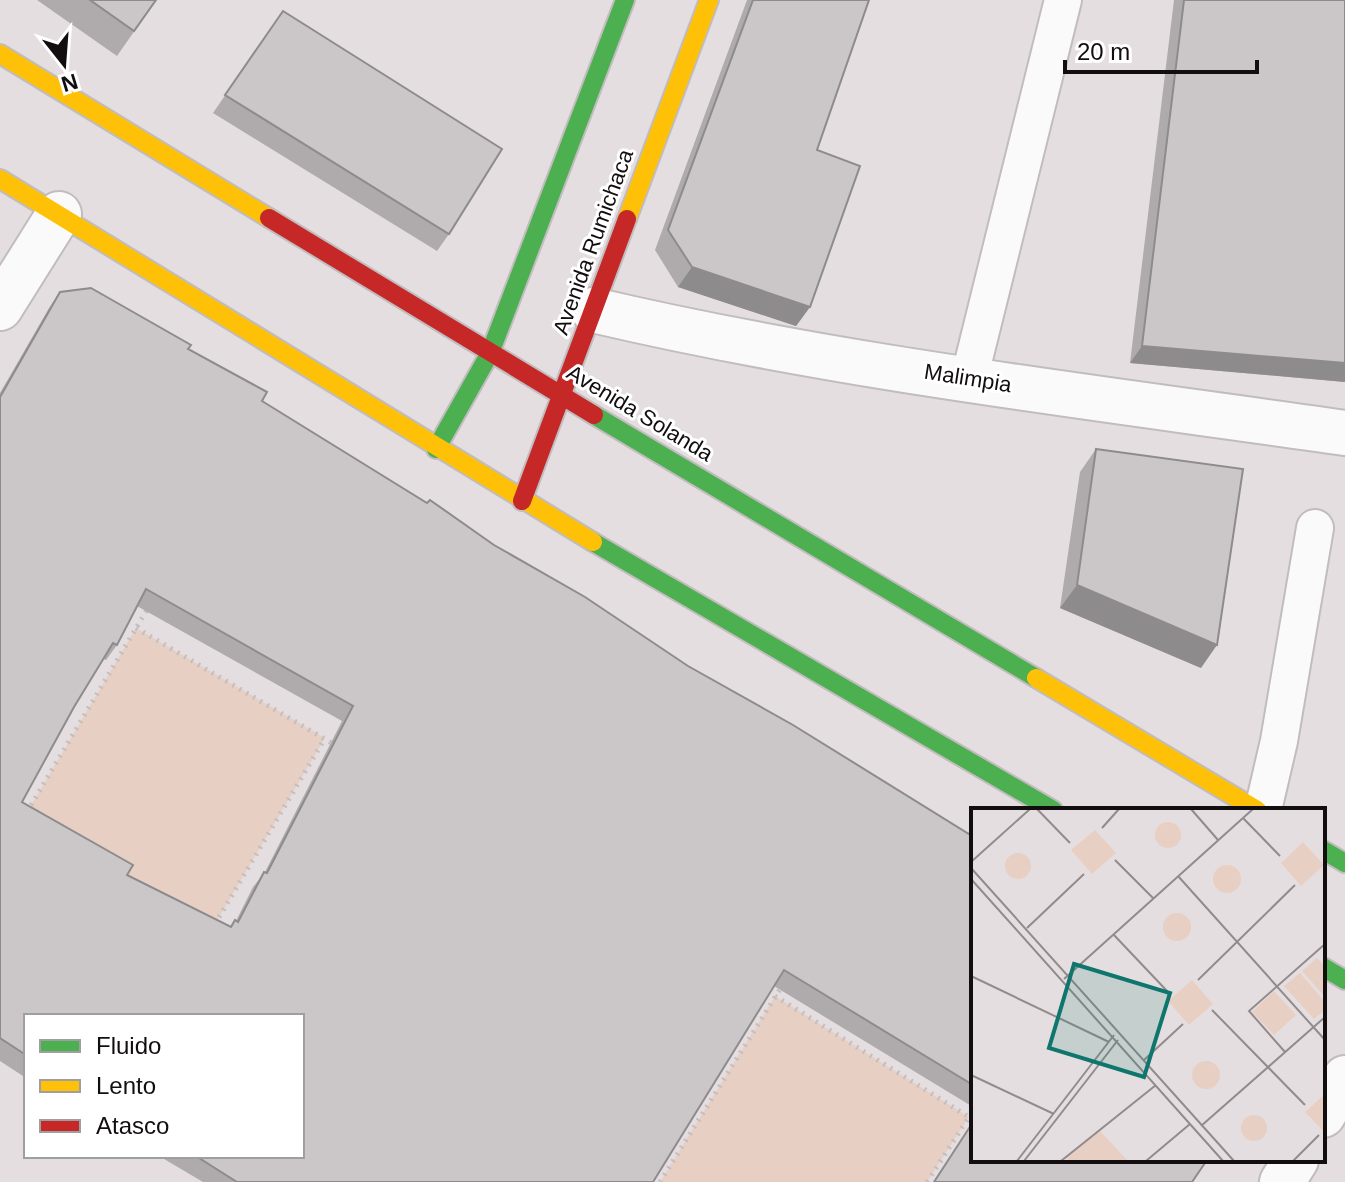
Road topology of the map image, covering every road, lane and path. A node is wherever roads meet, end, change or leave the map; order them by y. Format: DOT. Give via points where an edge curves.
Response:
graph roads {
  1 [pos="625,0"];
  2 [pos="709,0"];
  3 [pos="1063,0"];
  4 [pos="0,54"];
  5 [pos="0,179"];
  6 [pos="59,214"];
  7 [pos="0,308"];
  8 [pos="593,310"];
  9 [pos="490,353"];
  10 [pos="969,379"];
  11 [pos="561,395"];
  12 [pos="1345,433"];
  13 [pos="436,449"];
  14 [pos="522,501"];
  15 [pos="1315,528"];
  16 [pos="152,602"];
  17 [pos="136,628"];
  18 [pos="325,738"];
  19 [pos="338,746"];
  20 [pos="1050,808"];
  21 [pos="1257,808"];
  22 [pos="1261,808"];
  23 [pos="20,824"];
  24 [pos="1325,851"];
  25 [pos="1345,863"];
  26 [pos="211,931"];
  27 [pos="1325,968"];
  28 [pos="1345,980"];
  29 [pos="783,983"];
  30 [pos="775,996"];
  31 [pos="1345,1078"];
  32 [pos="1325,1112"];
  33 [pos="1295,1162"];
  34 [pos="660,1182"];
  35 [pos="927,1182"];
  36 [pos="1282,1182"];
  1 -- 9 [label="street"];
  2 -- 8 [label="street, Avenida Rumichaca"];
  3 -- 10 [label="lane"];
  4 -- 9 [label="street, Avenida Solanda"];
  5 -- 6 [label="street"];
  6 -- 7 [label="street"];
  6 -- 13 [label="street"];
  8 -- 10 [label="street, Malimpia" via="663,327"];
  8 -- 11 [label="street, Avenida Rumichaca"];
  9 -- 11 [label="street, Avenida Solanda"];
  9 -- 13 [label="street"];
  10 -- 12 [label="street, Malimpia"];
  11 -- 14 [label="street, Avenida Rumichaca"];
  11 -- 21 [label="street, Avenida Solanda"];
  13 -- 14 [label="street"];
  14 -- 20 [label="street"];
  15 -- 22 [label="lane" via="1279,741"];
  16 -- 17 [label="path"];
  17 -- 18 [label="path"];
  17 -- 23 [label="path"];
  18 -- 19 [label="path"];
  18 -- 26 [label="path"];
  24 -- 25 [label="street"];
  27 -- 28 [label="street"];
  29 -- 30 [label="path"];
  30 -- 34 [label="path"];
  30 -- 35 [label="path" via="969,1117"];
  31 -- 32 [label="street"];
  33 -- 36 [label="street"];
}
